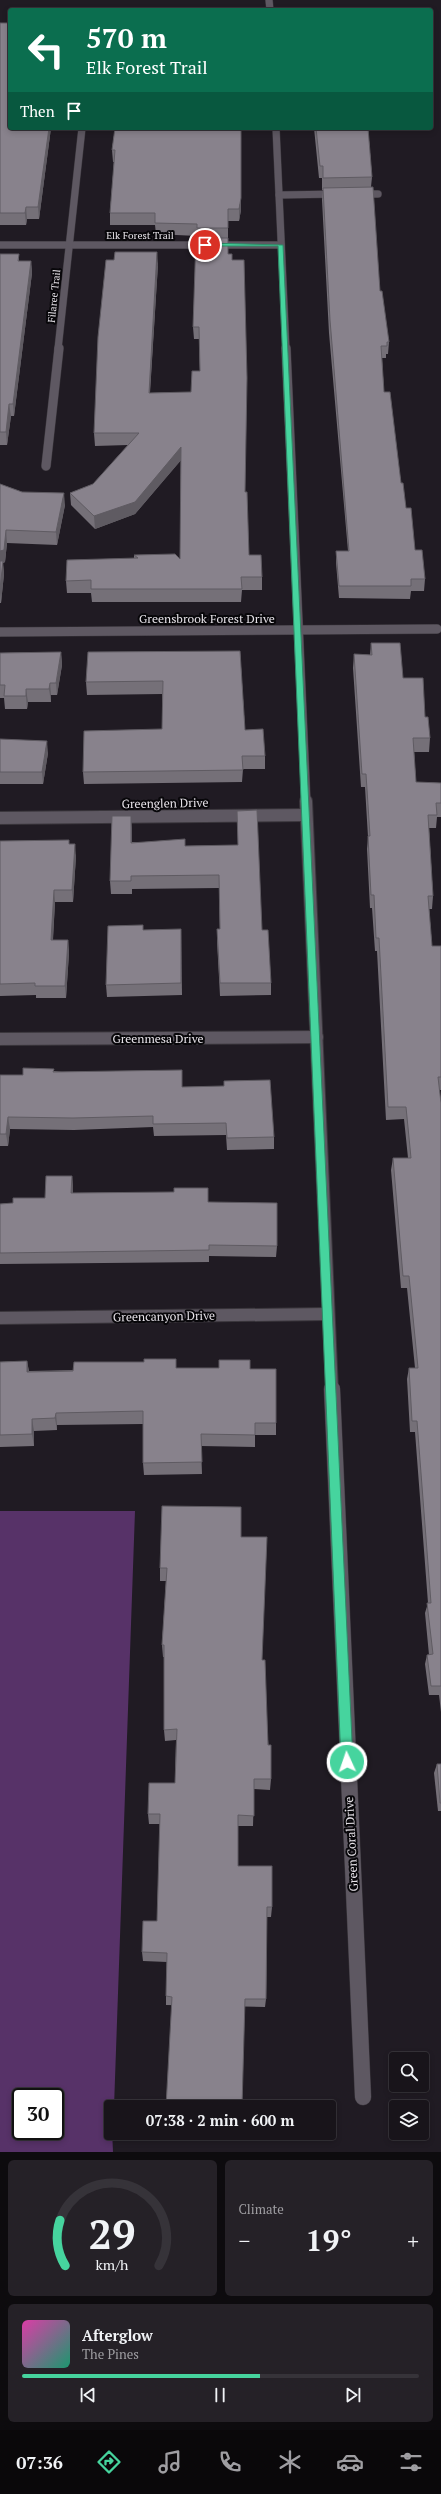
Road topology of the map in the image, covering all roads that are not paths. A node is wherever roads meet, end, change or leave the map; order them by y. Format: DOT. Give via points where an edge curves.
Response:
graph roads {
  1 [pos="82,130"];
  2 [pos="276,130"];
  3 [pos="378,194"];
  4 [pos="279,195"];
  5 [pos="0,245"];
  6 [pos="280,245"];
  7 [pos="70,246"];
  8 [pos="46,466"];
  9 [pos="437,629"];
  10 [pos="298,630"];
  11 [pos="0,632"];
  12 [pos="306,815"];
  13 [pos="0,818"];
  14 [pos="317,1037"];
  15 [pos="0,1039"];
  16 [pos="327,1314"];
  17 [pos="0,1318"];
  18 [pos="362,2097"];
  1 -- 7 [label="street, Filaree Trail"];
  2 -- 4 [label="street, Green Coral Drive"];
  3 -- 4 [label="street"];
  4 -- 6 [label="street, Green Coral Drive"];
  5 -- 7 [label="street, Elk Forest Trail"];
  6 -- 7 [label="street, Elk Forest Trail"];
  6 -- 10 [label="street, Green Coral Drive"];
  7 -- 8 [label="street, Filaree Trail"];
  9 -- 10 [label="street, Greensbrook Forest Drive"];
  10 -- 11 [label="street, Greensbrook Forest Drive"];
  10 -- 12 [label="street, Green Coral Drive"];
  12 -- 13 [label="street, Greenglen Drive"];
  12 -- 14 [label="street, Green Coral Drive"];
  14 -- 15 [label="street, Greenmesa Drive"];
  14 -- 16 [label="street, Green Coral Drive"];
  16 -- 17 [label="street, Greencanyon Drive"];
  16 -- 18 [label="street, Green Coral Drive"];
}
